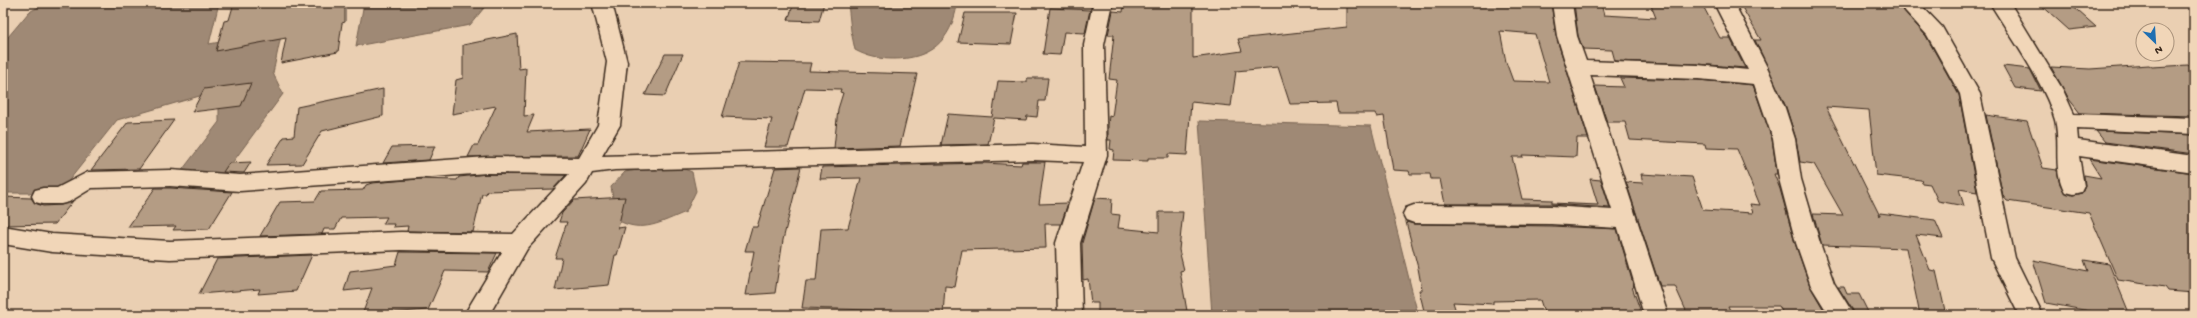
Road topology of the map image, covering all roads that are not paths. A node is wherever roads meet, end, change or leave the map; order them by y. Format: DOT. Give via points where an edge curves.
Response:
graph roads {
  1 [pos="602,3"];
  2 [pos="1103,3"];
  3 [pos="1562,3"];
  4 [pos="1724,3"];
  5 [pos="1908,3"];
  6 [pos="2000,3"];
  7 [pos="1578,68"];
  8 [pos="1762,78"];
  9 [pos="2066,121"];
  10 [pos="2194,126"];
  11 [pos="2069,147"];
  12 [pos="1096,155"];
  13 [pos="2187,164"];
  14 [pos="585,166"];
  15 [pos="2194,181"];
  16 [pos="2073,186"];
  17 [pos="43,196"];
  18 [pos="1414,214"];
  19 [pos="1626,220"];
  20 [pos="3,235"];
  21 [pos="519,243"];
  22 [pos="476,315"];
  23 [pos="1070,315"];
  24 [pos="1656,315"];
  25 [pos="1842,315"];
  26 [pos="2030,315"];
  1 -- 14 [label="street" via="617,62 610,125"];
  2 -- 12 [label="street" via="1094,45"];
  3 -- 7 [label="street" via="1566,36"];
  4 -- 8 [label="street"];
  5 -- 26 [label="street" via="1935,32 1970,94 2003,258"];
  6 -- 9 [label="street" via="2054,90"];
  7 -- 8 [label="street" via="1698,72"];
  7 -- 19 [label="street"];
  8 -- 25 [label="street" via="1784,139 1790,178 1820,278"];
  9 -- 10 [label="street"];
  9 -- 11 [label="street"];
  11 -- 13 [label="street"];
  11 -- 16 [label="street" via="2068,162"];
  12 -- 14 [label="street" via="1033,152 615,162"];
  12 -- 23 [label="street" via="1068,243"];
  13 -- 15 [label="street"];
  14 -- 17 [label="street" via="487,165 240,183 170,178 88,180 61,196"];
  14 -- 21 [label="street" via="578,178"];
  18 -- 19 [label="street"];
  19 -- 24 [label="street"];
  20 -- 21 [label="street" via="52,243 170,250 401,241"];
  21 -- 22 [label="street"];
}
